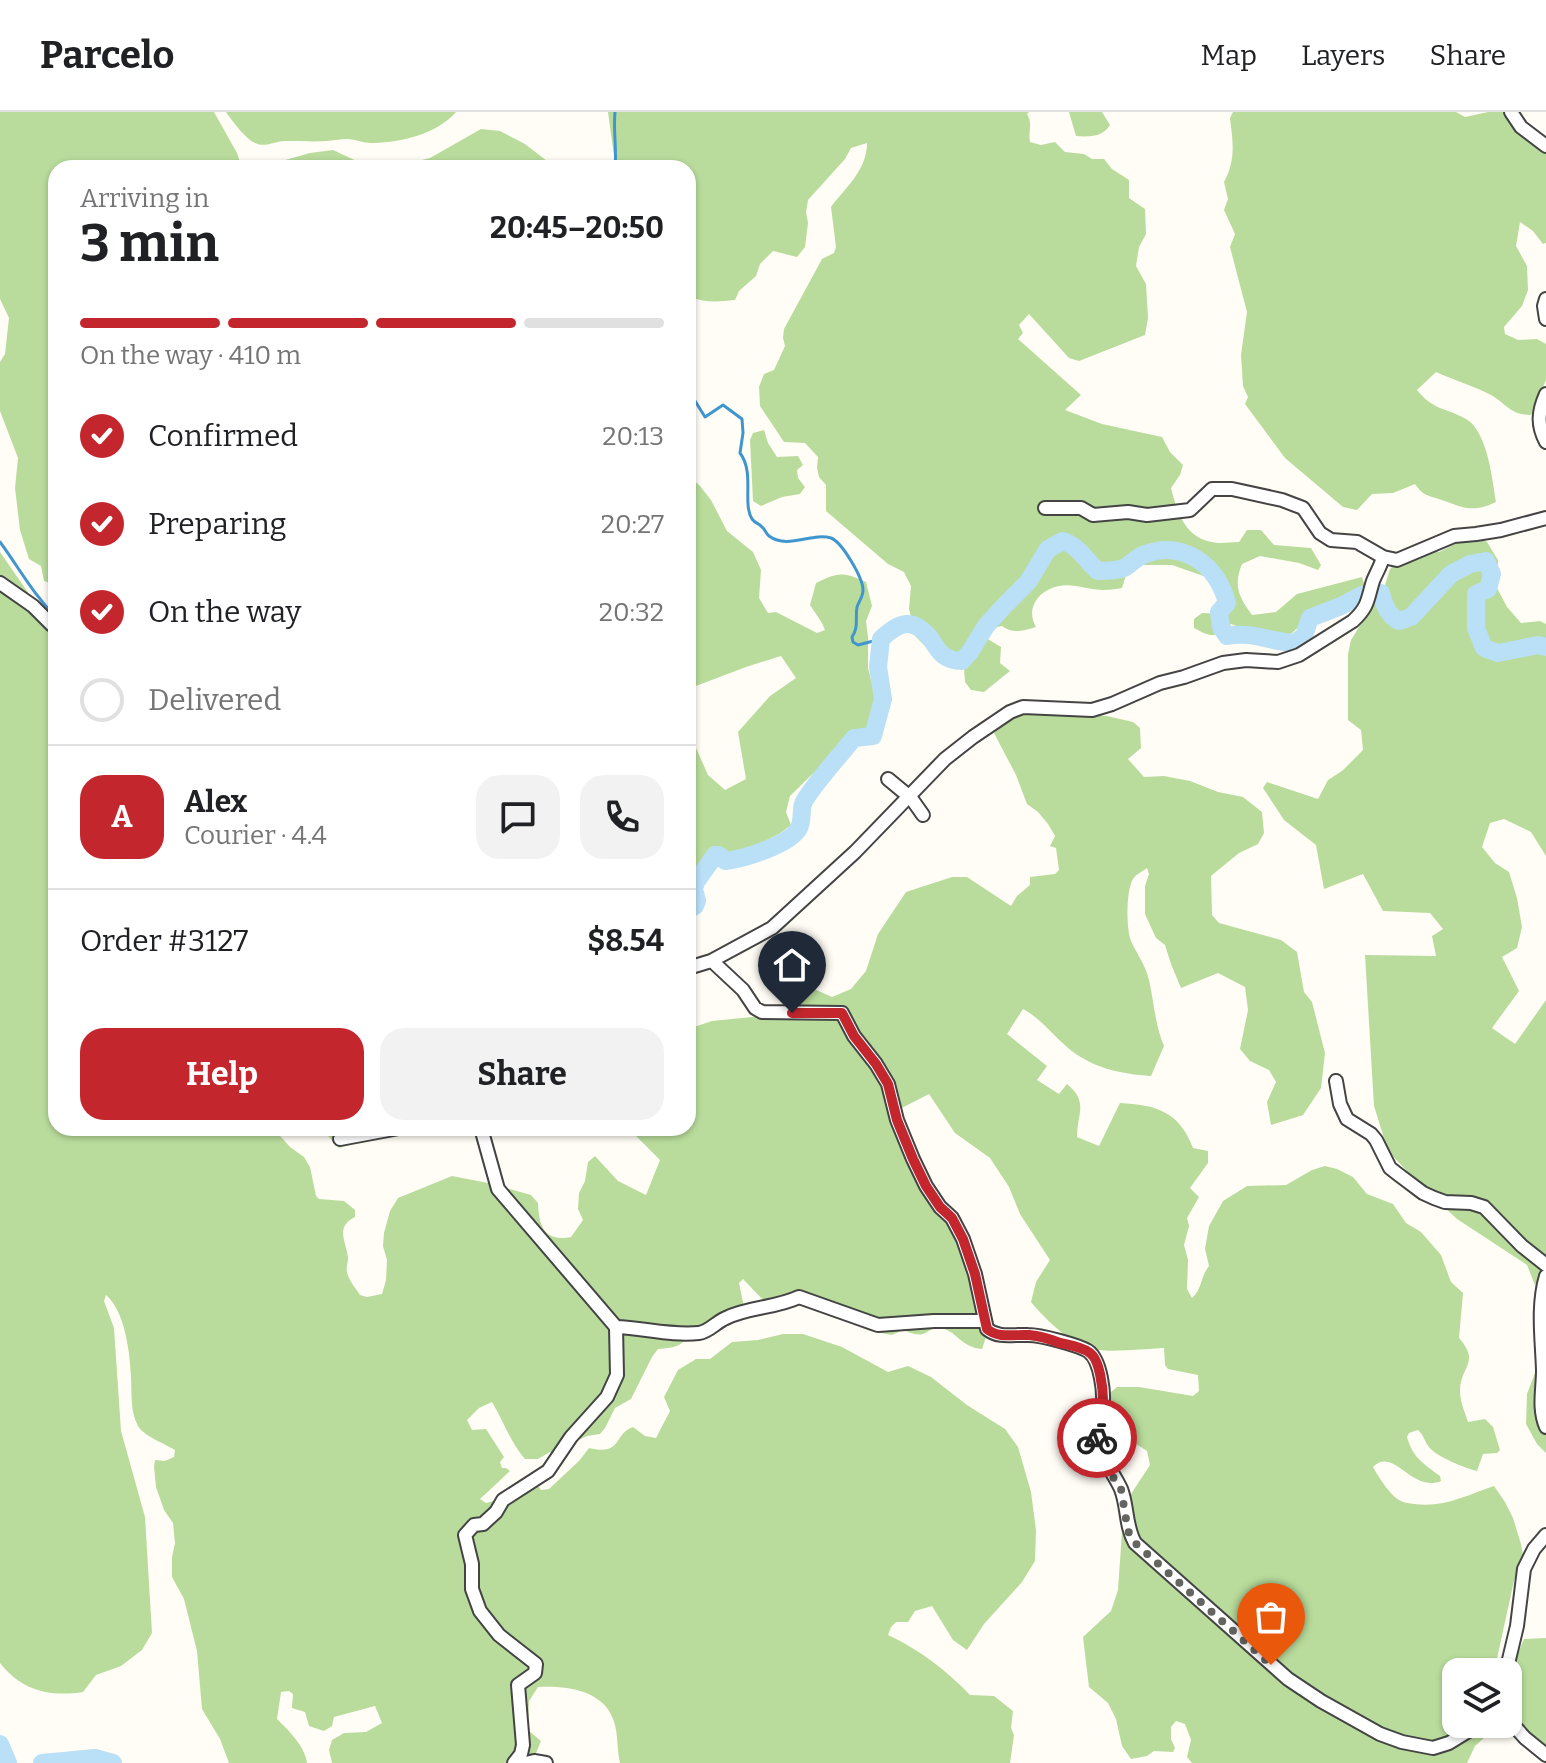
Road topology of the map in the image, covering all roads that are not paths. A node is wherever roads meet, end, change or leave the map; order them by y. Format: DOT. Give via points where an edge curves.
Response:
graph roads {
  1 [pos="1511,112"];
  2 [pos="1546,146"];
  3 [pos="1546,299"];
  4 [pos="1546,319"];
  5 [pos="1546,394"];
  6 [pos="1546,442"];
  7 [pos="1045,508"];
  8 [pos="1546,518"];
  9 [pos="1383,557"];
  10 [pos="0,583"];
  11 [pos="48,621"];
  12 [pos="888,779"];
  13 [pos="908,795"];
  14 [pos="923,815"];
  15 [pos="712,961"];
  16 [pos="696,966"];
  17 [pos="1336,1081"];
  18 [pos="356,1136"];
  19 [pos="483,1136"];
  20 [pos="340,1139"];
  21 [pos="1546,1265"];
  22 [pos="1546,1276"];
  23 [pos="984,1321"];
  24 [pos="616,1327"];
  25 [pos="1546,1427"];
  26 [pos="1546,1535"];
  27 [pos="1509,1658"];
  28 [pos="1522,1735"];
  29 [pos="1455,1738"];
  30 [pos="1546,1755"];
  31 [pos="516,1763"];
  32 [pos="526,1763"];
  33 [pos="546,1763"];
  1 -- 2 [label="street"];
  3 -- 4 [label="street"];
  5 -- 6 [label="street" via="1538,417"];
  7 -- 9 [label="street" via="1147,515 1190,510 1212,489 1232,489 1303,508 1331,540 1357,542"];
  8 -- 9 [label="street" via="1454,536 1397,560"];
  9 -- 13 [label="street" via="1361,614 1307,651 1278,662 1223,663 1092,710 1016,709 945,759"];
  10 -- 11 [label="street"];
  12 -- 13 [label="street"];
  13 -- 14 [label="street"];
  13 -- 15 [label="street" via="772,928"];
  15 -- 16 [label="street"];
  15 -- 23 [label="street" via="762,1012 842,1013 888,1084 897,1120 926,1186 963,1239"];
  17 -- 21 [label="street" via="1347,1119 1376,1140 1390,1168 1434,1198 1484,1207"];
  18 -- 20 [label="street"];
  19 -- 24 [label="street" via="498,1189"];
  22 -- 25 [label="street" via="1541,1408"];
  23 -- 24 [label="street" via="878,1325 799,1297 729,1316 698,1333"];
  23 -- 29 [label="street" via="991,1333 1044,1337 1096,1359 1103,1395 1096,1434 1121,1489 1135,1543 1288,1679 1380,1734 1433,1748"];
  24 -- 31 [label="street" via="617,1375 607,1397 548,1471 503,1500 483,1524 465,1535 480,1611 499,1635 536,1664 535,1673 517,1689 523,1745"];
  26 -- 27 [label="street" via="1524,1569"];
  28 -- 30 [label="street"];
  32 -- 33 [label="street"];
}
